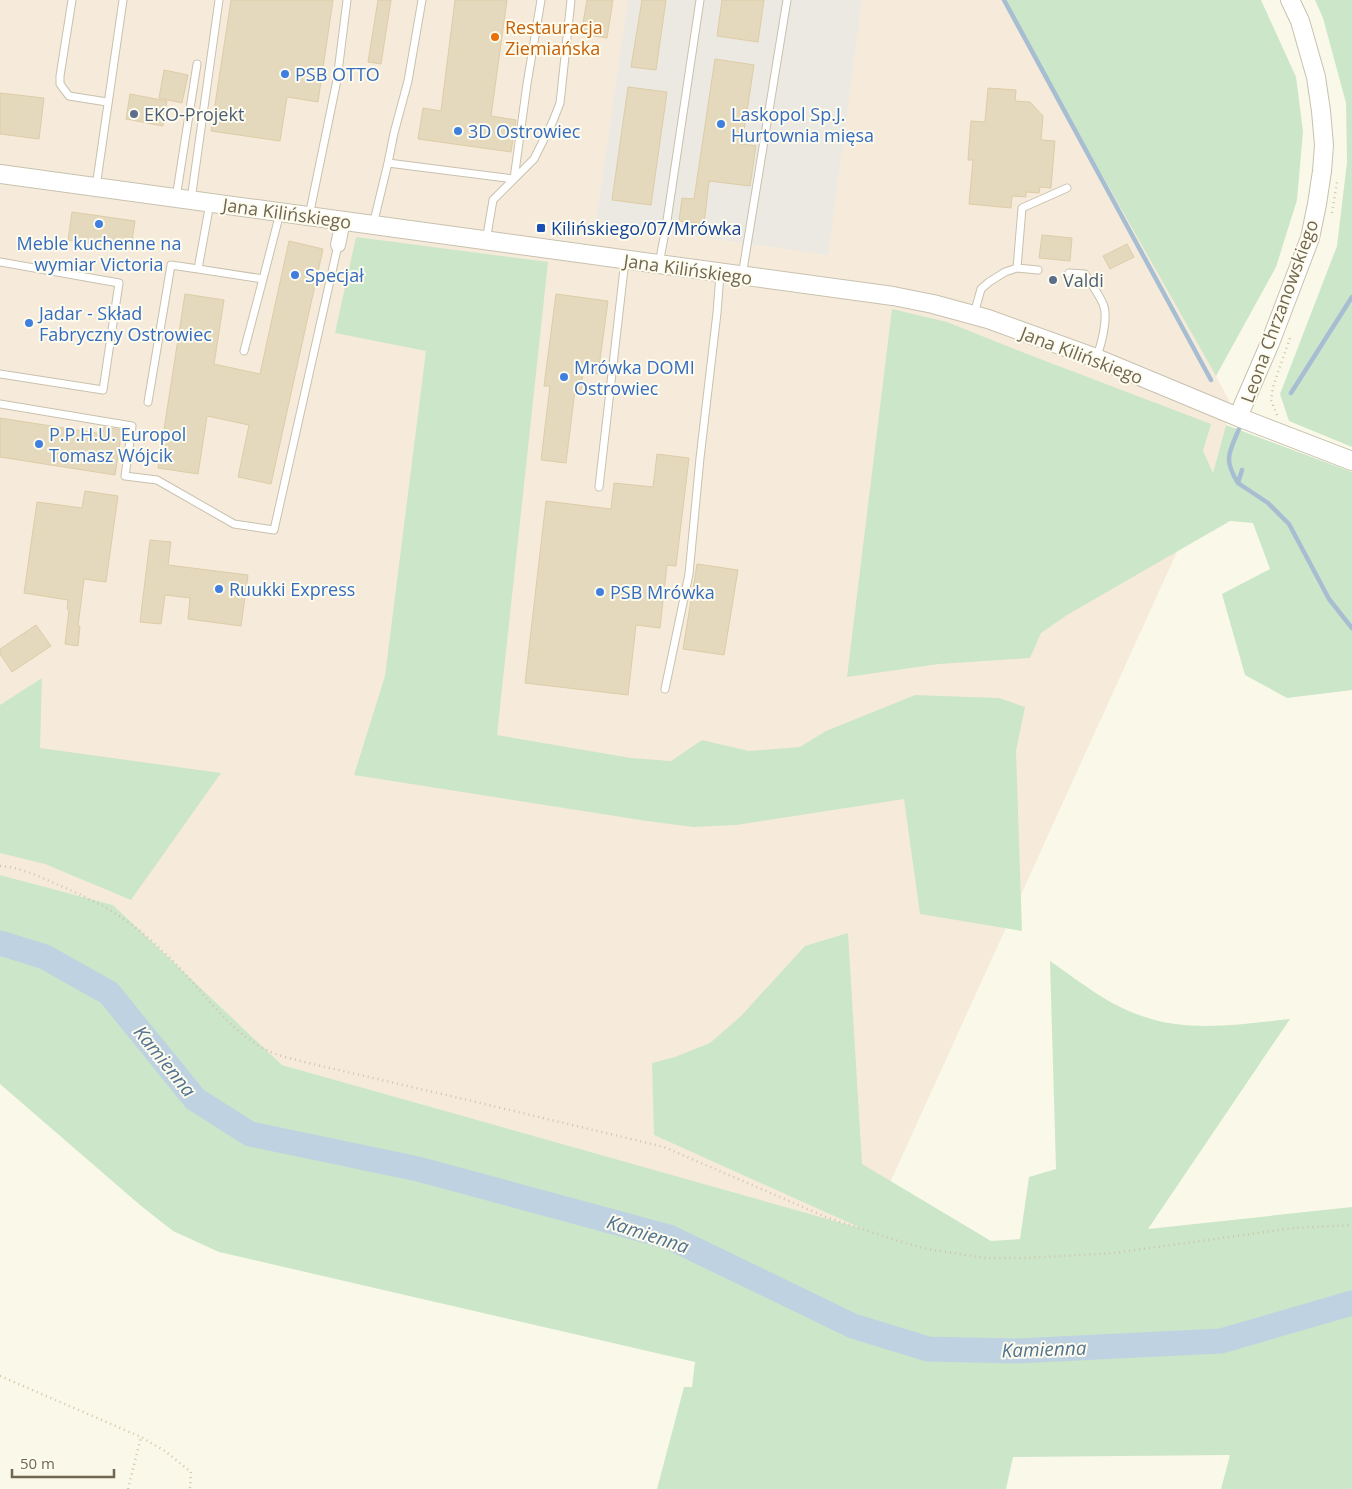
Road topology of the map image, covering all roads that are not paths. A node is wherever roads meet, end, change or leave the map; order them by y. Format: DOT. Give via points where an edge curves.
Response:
graph roads {
  1 [pos="72,0"];
  2 [pos="123,0"];
  3 [pos="219,0"];
  4 [pos="347,0"];
  5 [pos="422,0"];
  6 [pos="540,0"];
  7 [pos="571,0"];
  8 [pos="700,0"];
  9 [pos="787,0"];
  10 [pos="1290,0"];
  11 [pos="196,64"];
  12 [pos="107,102"];
  13 [pos="388,162"];
  14 [pos="0,174"];
  15 [pos="514,179"];
  16 [pos="96,187"];
  17 [pos="1067,188"];
  18 [pos="184,199"];
  19 [pos="210,203"];
  20 [pos="280,212"];
  21 [pos="309,216"];
  22 [pos="344,221"];
  23 [pos="373,225"];
  24 [pos="486,241"];
  25 [pos="338,245"];
  26 [pos="625,260"];
  27 [pos="0,262"];
  28 [pos="659,264"];
  29 [pos="1017,268"];
  30 [pos="198,269"];
  31 [pos="1038,270"];
  32 [pos="720,273"];
  33 [pos="1069,273"];
  34 [pos="742,276"];
  35 [pos="263,279"];
  36 [pos="974,315"];
  37 [pos="244,351"];
  38 [pos="1096,358"];
  39 [pos="0,374"];
  40 [pos="148,402"];
  41 [pos="0,404"];
  42 [pos="1238,417"];
  43 [pos="1352,461"];
  44 [pos="599,487"];
  45 [pos="665,690"];
  1 -- 12 [label="lane" via="60,84 69,96"];
  2 -- 12 [label="lane"];
  3 -- 18 [label="lane"];
  4 -- 21 [label="lane" via="337,80"];
  5 -- 13 [label="lane" via="408,81"];
  6 -- 15 [label="lane"];
  7 -- 15 [label="lane" via="560,103 534,159"];
  8 -- 28 [label="lane"];
  9 -- 34 [label="lane"];
  10 -- 42 [label="street, Leona Chrzanowskiego" via="1300,20 1322,111 1324,145 1318,204 1310,238"];
  11 -- 18 [label="lane"];
  12 -- 16 [label="lane"];
  13 -- 15 [label="lane"];
  13 -- 23 [label="lane"];
  14 -- 16 [label="street, Jana Kilińskiego"];
  15 -- 24 [label="lane" via="493,200"];
  16 -- 18 [label="street, Jana Kilińskiego"];
  17 -- 29 [label="lane" via="1022,208"];
  18 -- 19 [label="street, Jana Kilińskiego"];
  19 -- 20 [label="street, Jana Kilińskiego"];
  19 -- 30 [label="lane"];
  20 -- 21 [label="street, Jana Kilińskiego"];
  20 -- 35 [label="lane"];
  21 -- 22 [label="street, Jana Kilińskiego"];
  22 -- 23 [label="street, Jana Kilińskiego"];
  22 -- 25 [label="street"];
  23 -- 24 [label="street, Jana Kilińskiego"];
  24 -- 26 [label="street, Jana Kilińskiego"];
  25 -- 41 [label="lane" via="274,530 234,524 157,480 125,476 132,426"];
  26 -- 28 [label="street, Jana Kilińskiego"];
  26 -- 44 [label="lane"];
  27 -- 39 [label="lane" via="119,283 103,390"];
  28 -- 32 [label="street, Jana Kilińskiego"];
  29 -- 31 [label="lane"];
  29 -- 36 [label="lane" via="1005,272 981,289"];
  30 -- 35 [label="lane"];
  30 -- 40 [label="lane" via="171,265"];
  32 -- 34 [label="street, Jana Kilińskiego"];
  32 -- 45 [label="lane" via="689,574"];
  33 -- 38 [label="lane" via="1085,274 1104,306 1101,346"];
  34 -- 36 [label="street, Jana Kilińskiego" via="894,296"];
  35 -- 37 [label="lane"];
  36 -- 38 [label="street, Jana Kilińskiego"];
  38 -- 42 [label="street, Jana Kilińskiego"];
  42 -- 43 [label="street, Jana Kilińskiego"];
}
